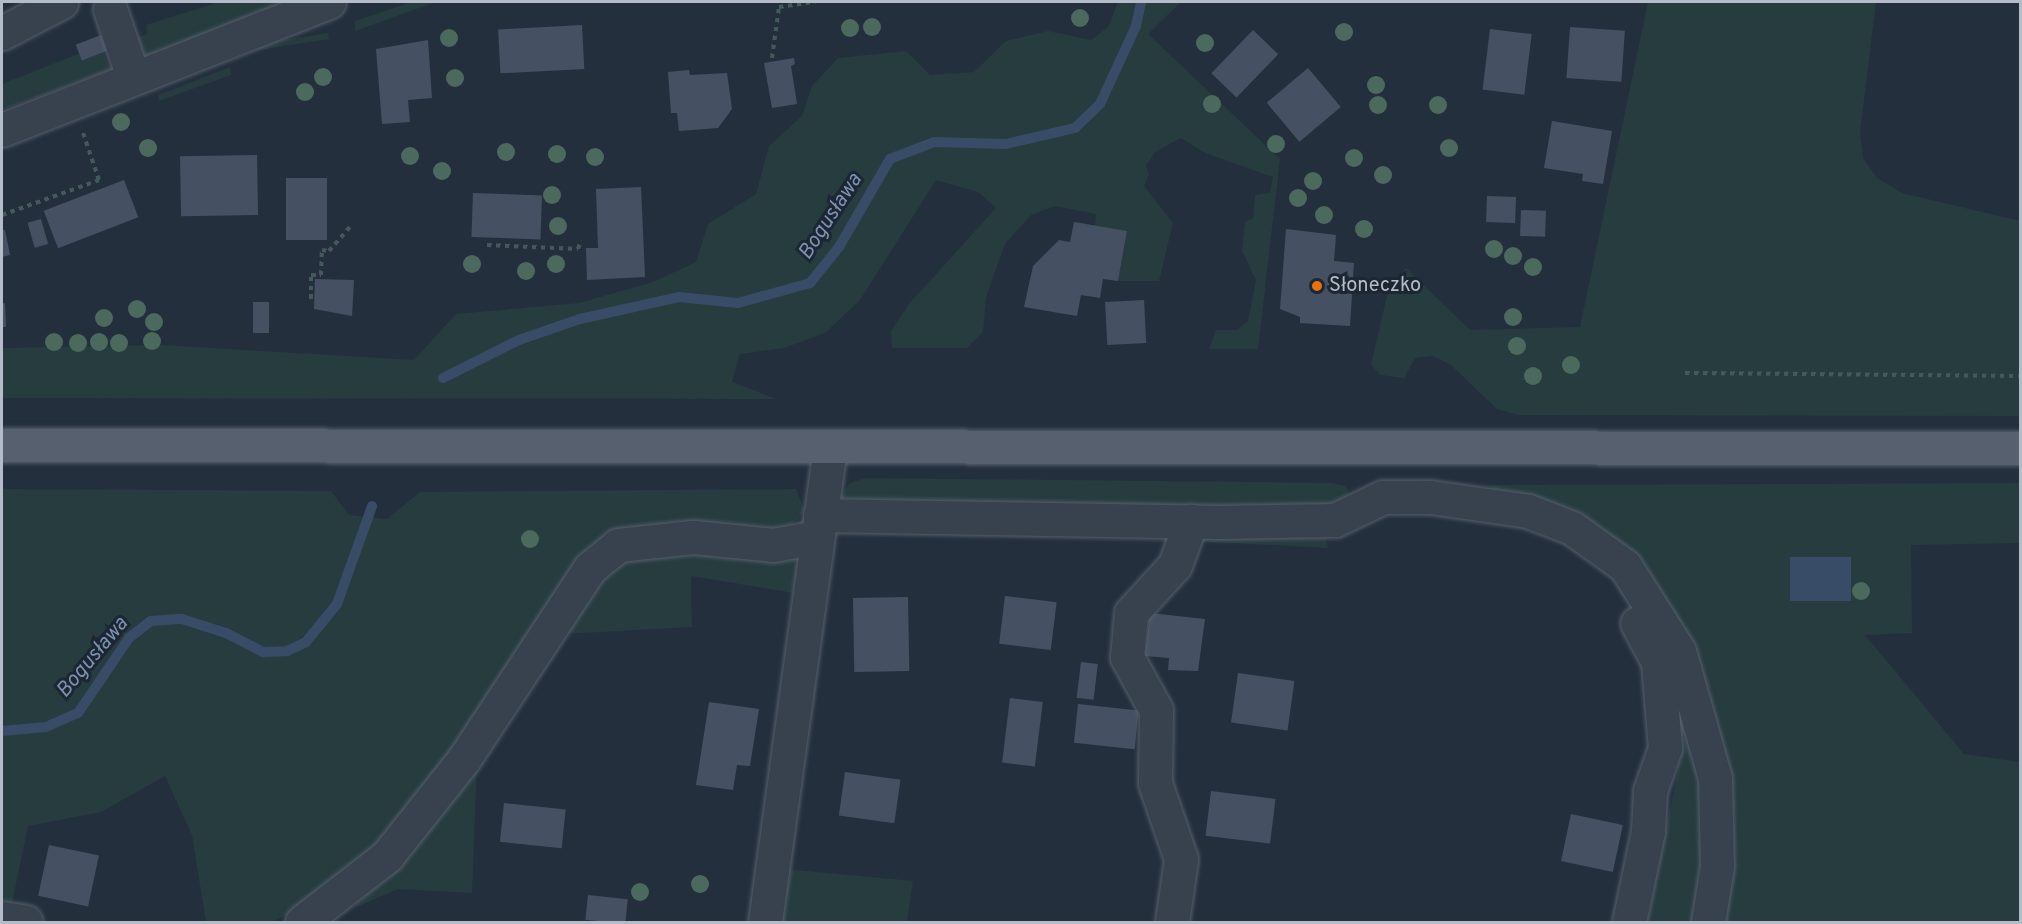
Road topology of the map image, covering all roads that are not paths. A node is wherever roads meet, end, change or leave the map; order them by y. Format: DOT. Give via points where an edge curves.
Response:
graph roads {
  1 [pos="61,2"];
  2 [pos="78,2"];
  3 [pos="329,2"];
  4 [pos="116,5"];
  5 [pos="2,33"];
  6 [pos="133,77"];
  7 [pos="2,130"];
  8 [pos="2,445"];
  9 [pos="2020,448"];
  10 [pos="830,449"];
  11 [pos="1191,522"];
  12 [pos="818,526"];
  13 [pos="1572,528"];
  14 [pos="2,918"];
  15 [pos="26,922"];
  16 [pos="302,922"];
  17 [pos="765,922"];
  18 [pos="1172,922"];
  19 [pos="1629,922"];
  20 [pos="1708,922"];
  1 -- 5 [label="street"];
  2 -- 4 [label="street" via="89,9"];
  3 -- 6 [label="street"];
  4 -- 6 [label="street"];
  6 -- 7 [label="street"];
  8 -- 10 [label="main road"];
  9 -- 10 [label="main road"];
  10 -- 12 [label="street"];
  11 -- 12 [label="street"];
  11 -- 13 [label="street" via="1335,520 1383,497 1430,497 1528,511"];
  11 -- 18 [label="street" via="1175,566 1131,613 1127,657 1156,710 1155,783 1181,859"];
  12 -- 16 [label="street" via="774,545 693,537 618,545 590,568 464,759 387,856"];
  12 -- 17 [label="street"];
  13 -- 19 [label="street" via="1622,594 1658,662 1665,748 1650,791 1648,831"];
  13 -- 20 [label="street" via="1624,566 1679,651 1715,778 1717,866"];
  14 -- 15 [label="street"];
}
